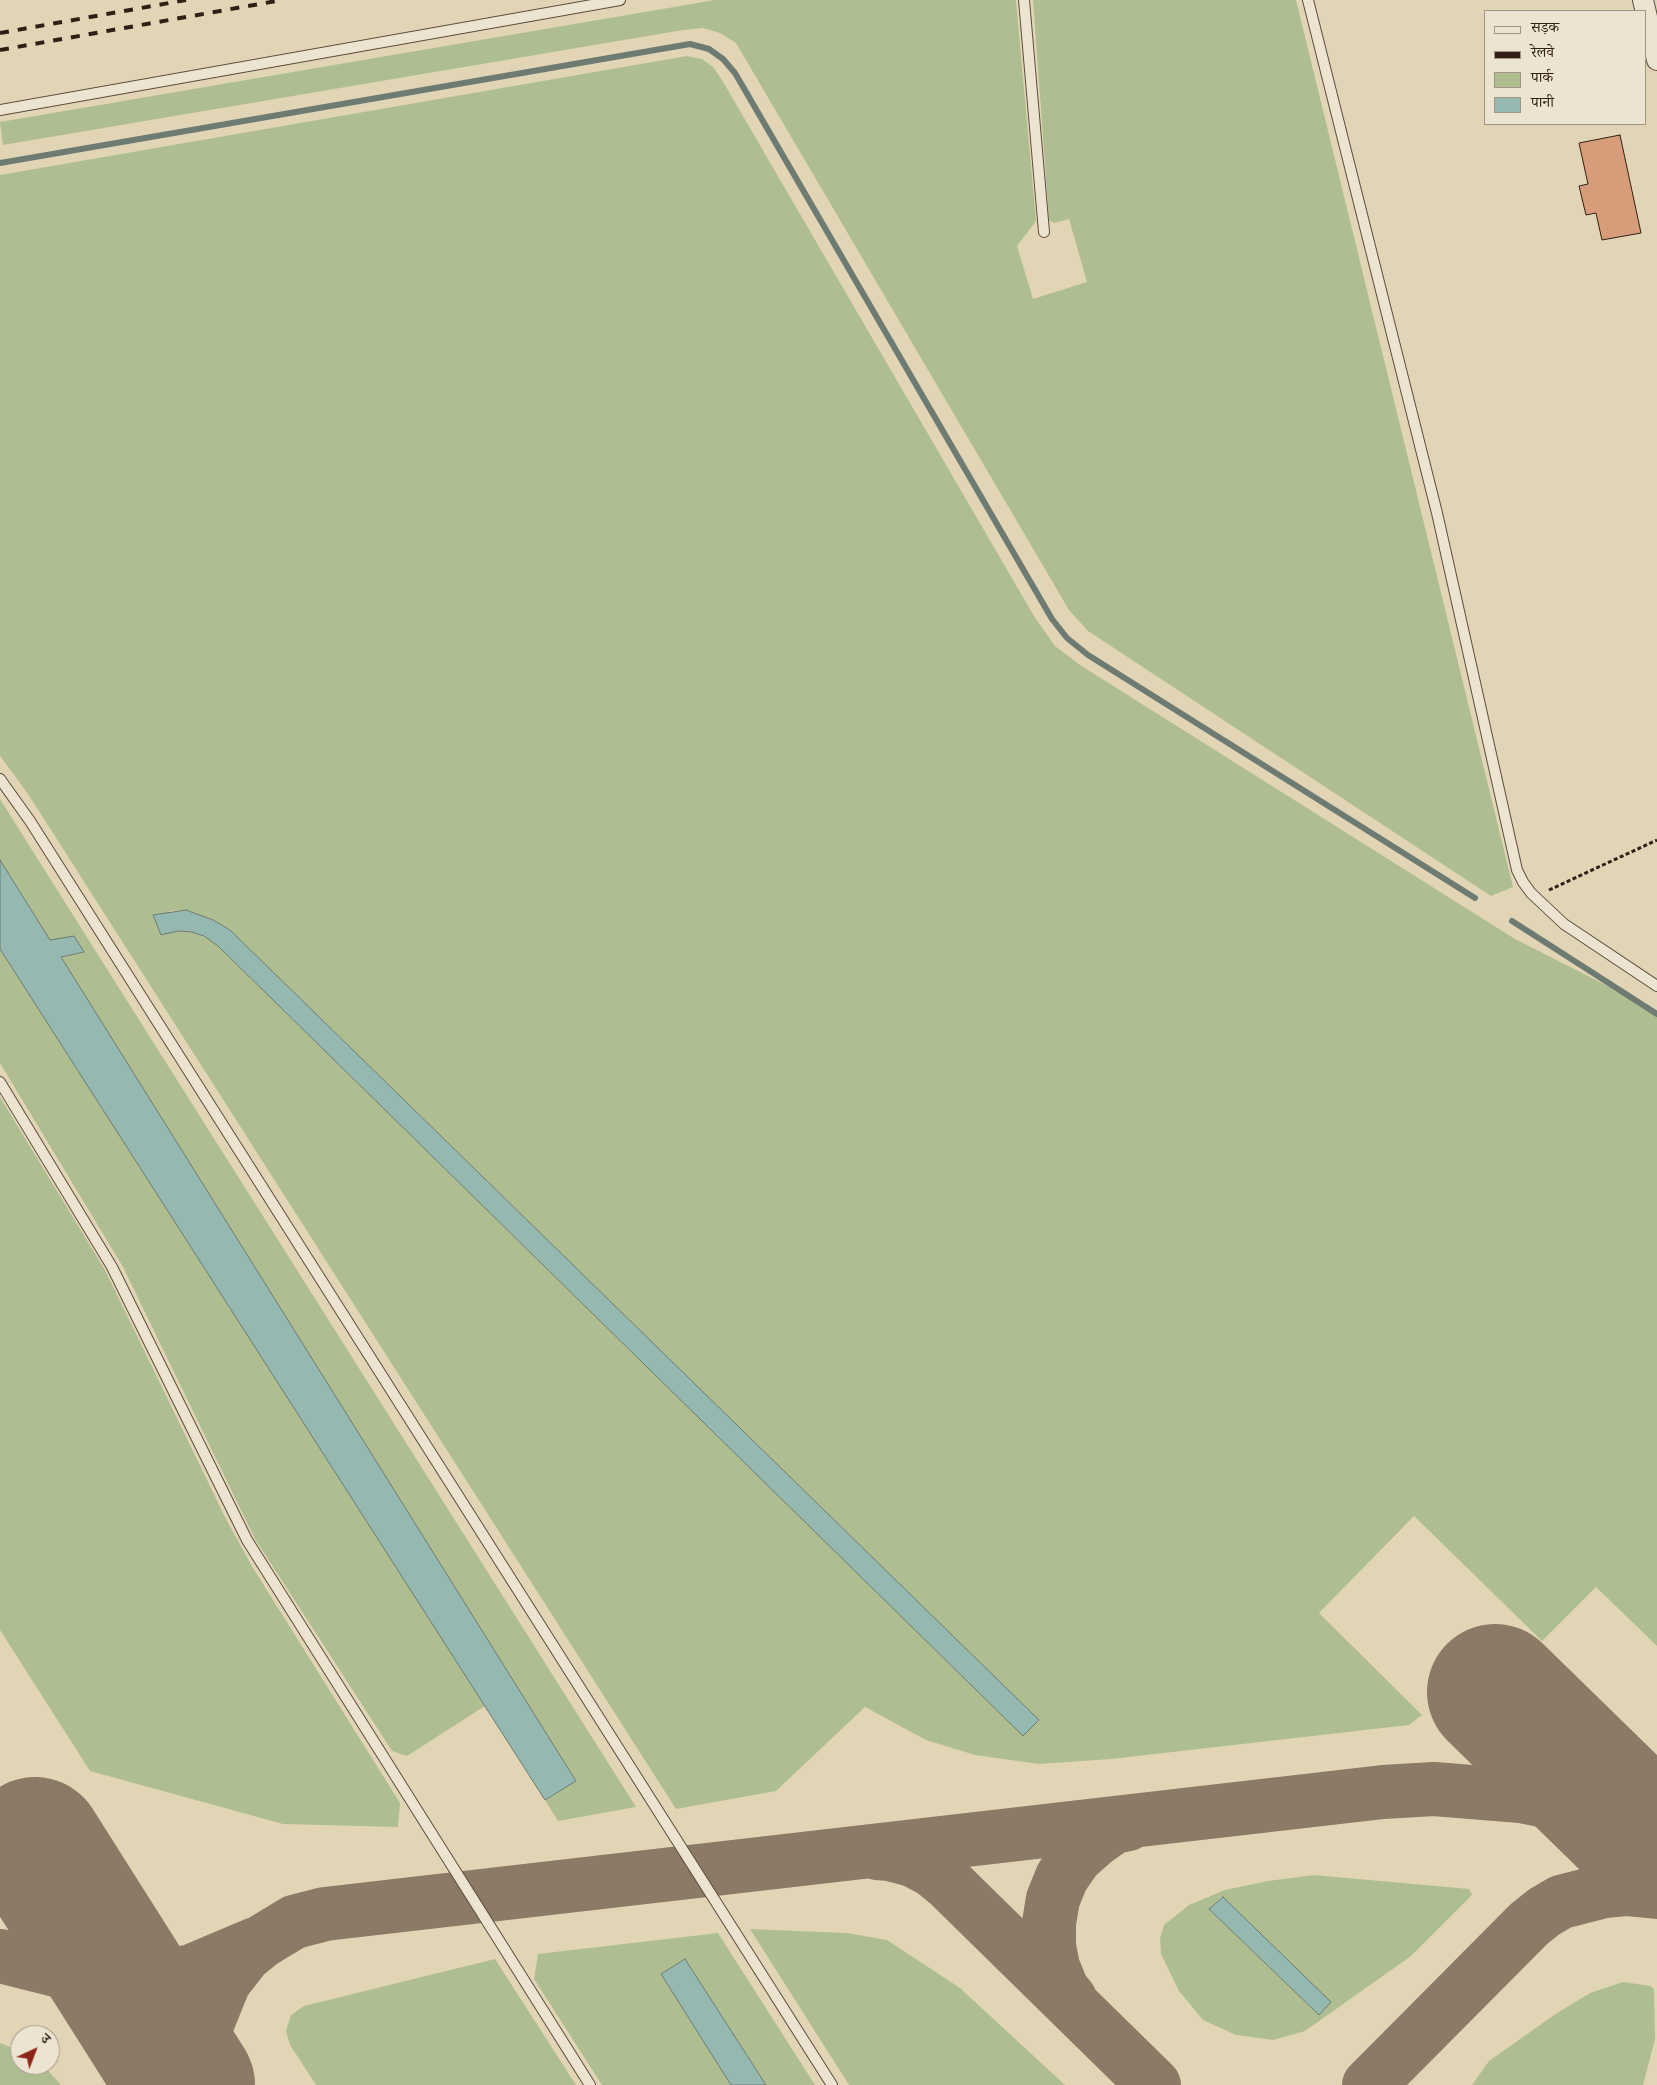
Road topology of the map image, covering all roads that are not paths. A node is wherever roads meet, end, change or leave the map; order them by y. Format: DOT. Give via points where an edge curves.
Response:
graph roads {
  1 [pos="620,0"];
  2 [pos="1024,0"];
  3 [pos="1308,0"];
  4 [pos="1647,17"];
  5 [pos="1656,55"];
  6 [pos="0,110"];
  7 [pos="1044,232"];
  8 [pos="0,779"];
  9 [pos="1657,986"];
  10 [pos="0,1082"];
  11 [pos="590,2085"];
  12 [pos="832,2085"];
  1 -- 6 [label="lane"];
  2 -- 7 [label="lane"];
  3 -- 9 [label="lane" via="1437,513 1511,848 1523,882 1564,924"];
  4 -- 5 [label="street"];
  8 -- 12 [label="lane" via="35,829"];
  10 -- 11 [label="lane" via="112,1267 247,1540"];
}
